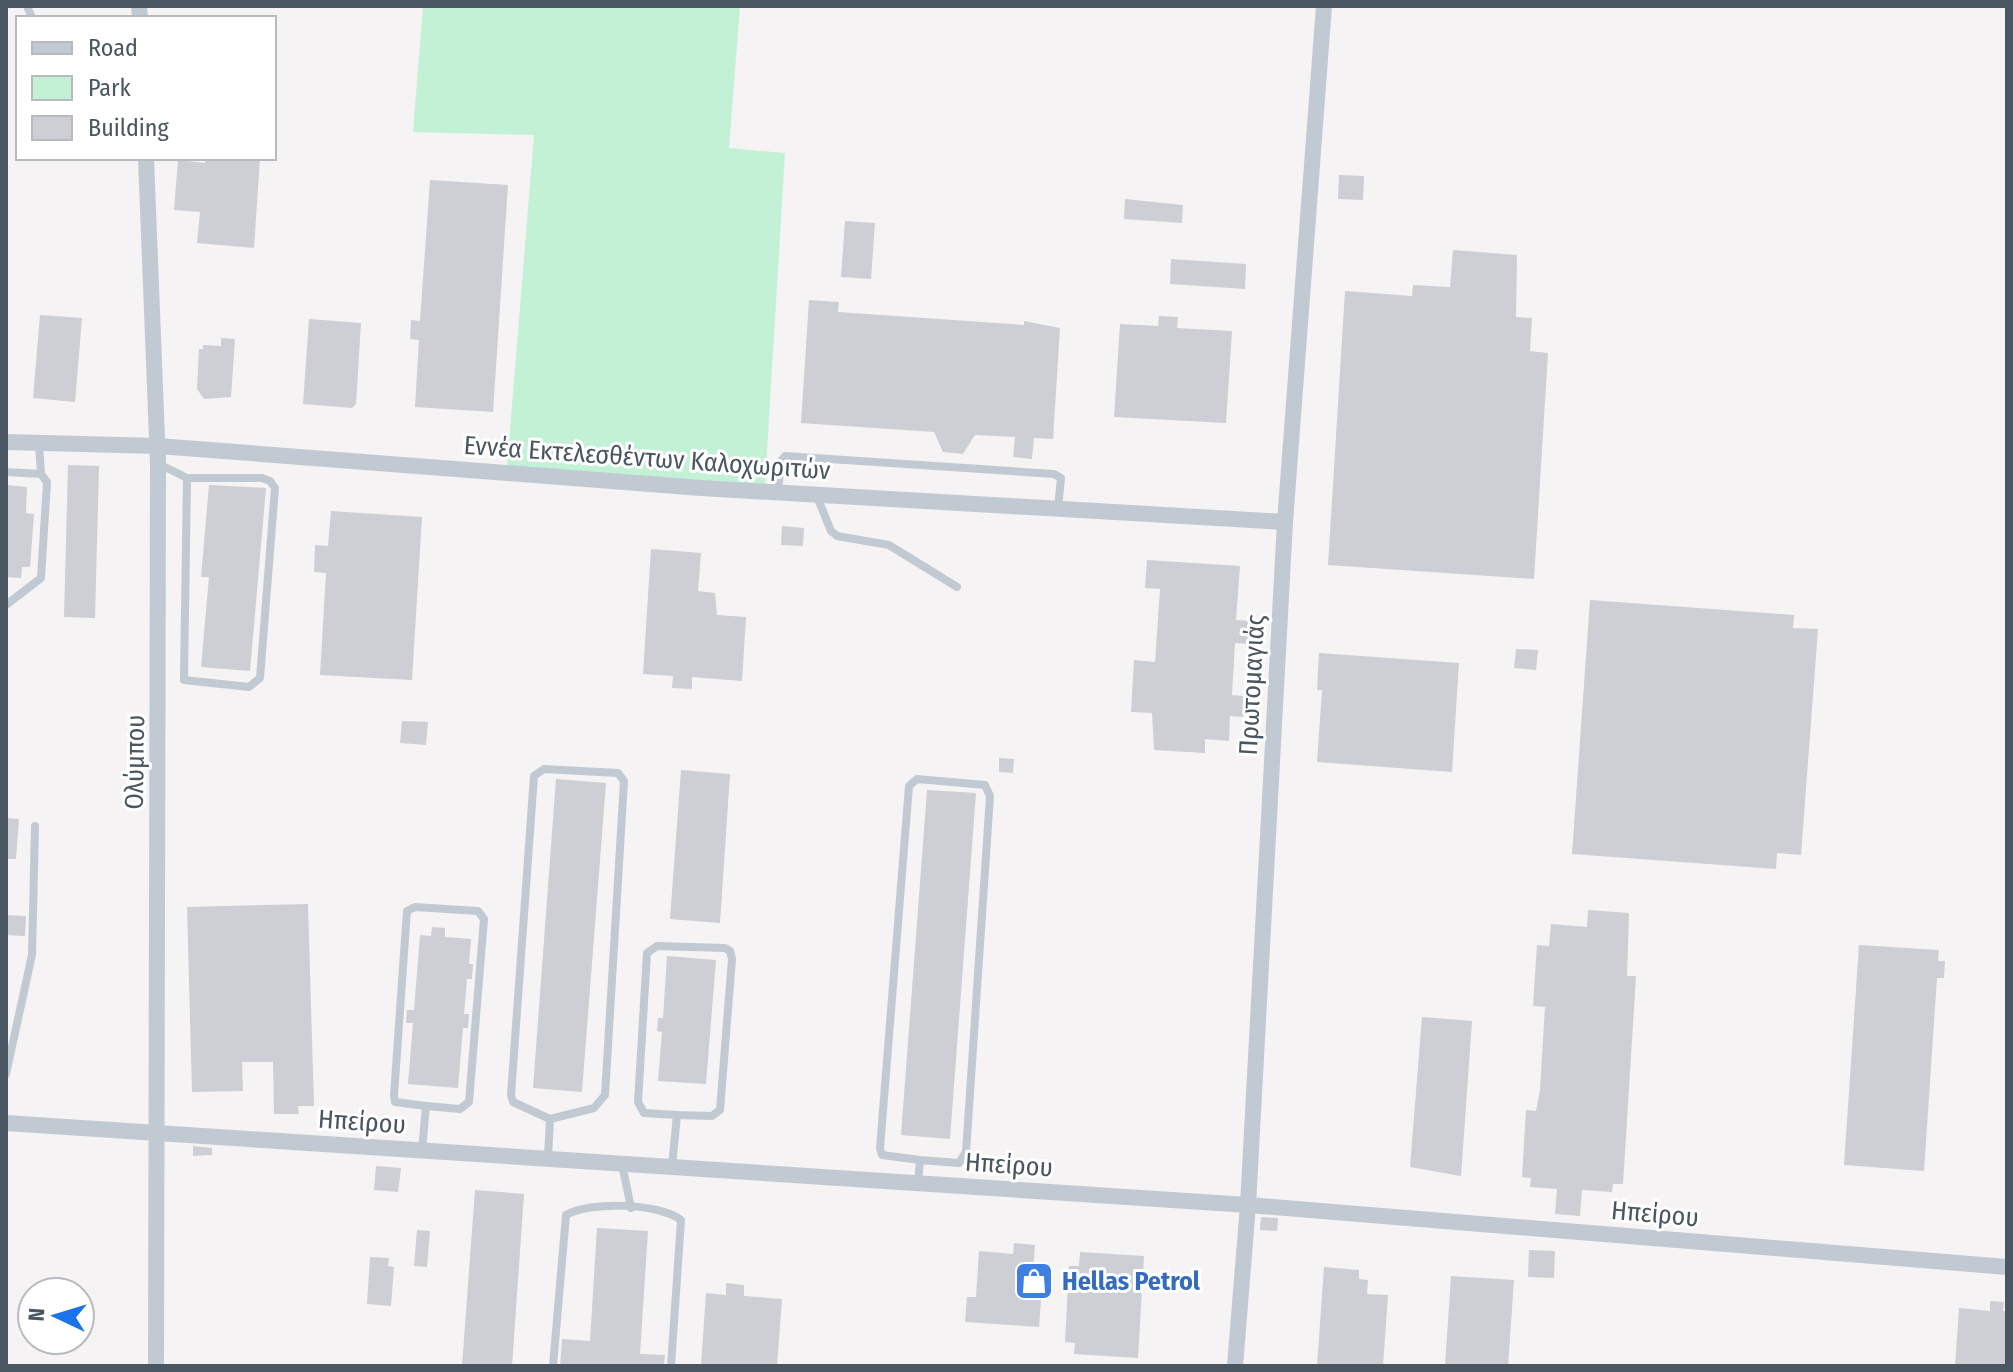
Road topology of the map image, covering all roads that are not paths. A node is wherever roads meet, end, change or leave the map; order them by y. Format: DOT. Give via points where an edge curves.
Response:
graph roads {
  1 [pos="1324,6"];
  2 [pos="146,160"];
  3 [pos="6,442"];
  4 [pos="39,444"];
  5 [pos="158,455"];
  6 [pos="6,472"];
  7 [pos="41,474"];
  8 [pos="187,478"];
  9 [pos="778,491"];
  10 [pos="816,493"];
  11 [pos="1058,508"];
  12 [pos="1285,522"];
  13 [pos="957,587"];
  14 [pos="6,605"];
  15 [pos="35,826"];
  16 [pos="6,1074"];
  17 [pos="426,1106"];
  18 [pos="677,1115"];
  19 [pos="550,1119"];
  20 [pos="6,1123"];
  21 [pos="155,1133"];
  22 [pos="422,1150"];
  23 [pos="548,1157"];
  24 [pos="920,1160"];
  25 [pos="621,1163"];
  26 [pos="672,1166"];
  27 [pos="918,1183"];
  28 [pos="1248,1205"];
  29 [pos="631,1208"];
  30 [pos="2007,1267"];
  31 [pos="156,1366"];
  32 [pos="553,1366"];
  33 [pos="671,1366"];
  34 [pos="1235,1366"];
  1 -- 12 [label="street, Πρωτομαγιάς"];
  2 -- 5 [label="street, Ολύμπου"];
  3 -- 4 [label="street, Εννέα Εκτελεσθέντων Καλοχωριτών"];
  4 -- 5 [label="street, Εννέα Εκτελεσθέντων Καλοχωριτών"];
  4 -- 7 [label="lane"];
  5 -- 8 [label="lane"];
  5 -- 9 [label="street, Εννέα Εκτελεσθέντων Καλοχωριτών"];
  5 -- 21 [label="street, Ολύμπου"];
  6 -- 7 [label="lane"];
  7 -- 14 [label="lane" via="47,482 41,578"];
  8 -- 8 [label="lane" via="262,478 275,488 260,678 249,687 184,680"];
  9 -- 10 [label="street, Εννέα Εκτελεσθέντων Καλοχωριτών"];
  9 -- 11 [label="lane" via="785,456 1054,474 1061,478"];
  10 -- 11 [label="street, Εννέα Εκτελεσθέντων Καλοχωριτών"];
  10 -- 13 [label="lane" via="837,536 889,545"];
  11 -- 12 [label="street, Εννέα Εκτελεσθέντων Καλοχωριτών"];
  12 -- 28 [label="street, Πρωτομαγιάς"];
  15 -- 16 [label="lane" via="32,955"];
  17 -- 17 [label="lane" via="460,1109 469,1102 484,919 478,911 407,911 394,1095 395,1102"];
  17 -- 22 [label="lane"];
  18 -- 18 [label="lane" via="712,1116 720,1110 732,959 725,948 657,946 647,953 638,1102 644,1113"];
  18 -- 26 [label="lane"];
  19 -- 19 [label="lane" via="594,1108 605,1095 624,781 618,773 544,769 534,776 511,1095 513,1102"];
  19 -- 23 [label="lane"];
  20 -- 21 [label="street, Ηπείρου"];
  21 -- 22 [label="street, Ηπείρου"];
  21 -- 31 [label="street, Ολύμπου"];
  22 -- 23 [label="street, Ηπείρου"];
  23 -- 25 [label="street, Ηπείρου"];
  24 -- 24 [label="lane" via="959,1163 966,1152 990,796 985,785 917,779 909,786 880,1148 887,1158"];
  24 -- 27 [label="lane"];
  25 -- 26 [label="street, Ηπείρου"];
  25 -- 29 [label="lane"];
  26 -- 27 [label="street, Ηπείρου"];
  27 -- 28 [label="street, Ηπείρου"];
  28 -- 30 [label="street, Ηπείρου"];
  28 -- 34 [label="street, Πρωτομαγιάς"];
  29 -- 32 [label="lane" via="588,1206 566,1215"];
  29 -- 33 [label="lane" via="665,1211 681,1220"];
}
